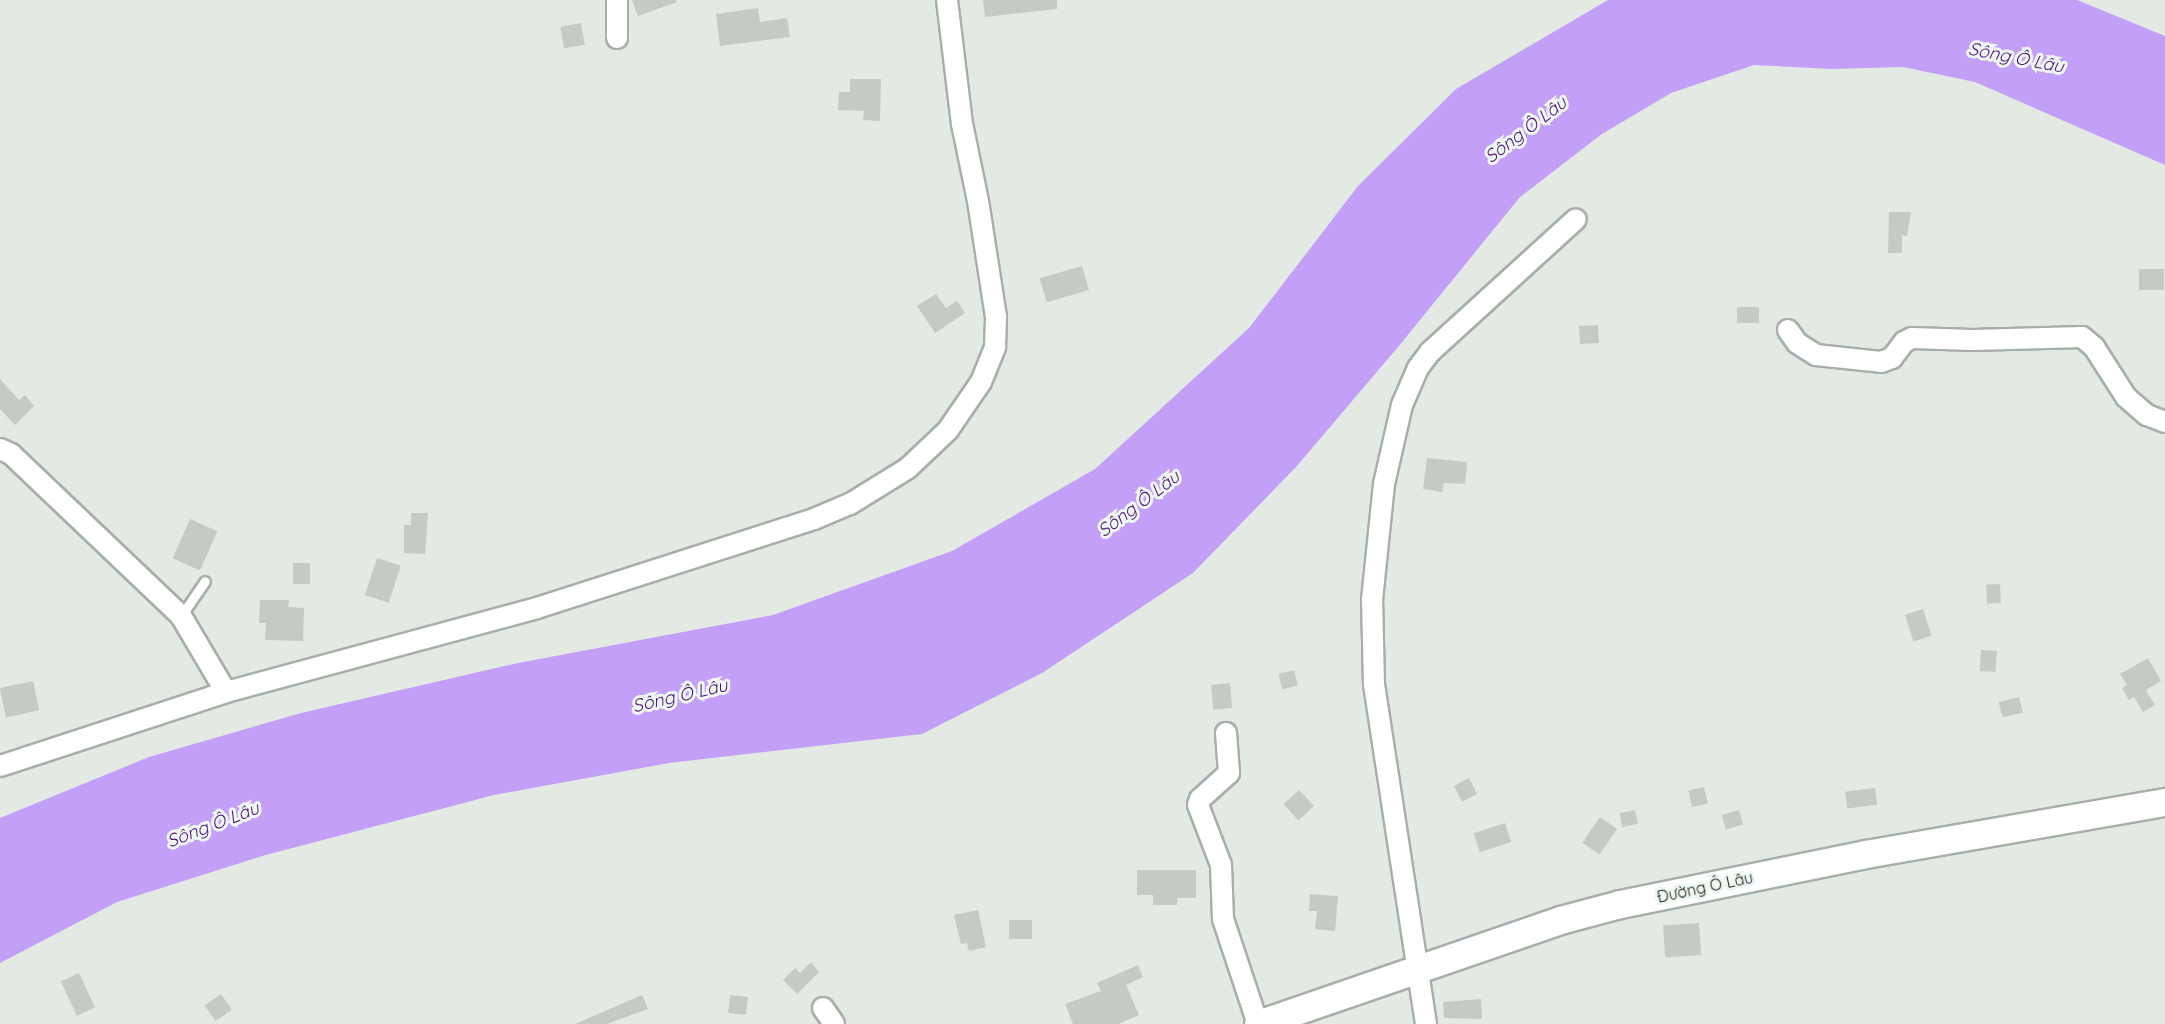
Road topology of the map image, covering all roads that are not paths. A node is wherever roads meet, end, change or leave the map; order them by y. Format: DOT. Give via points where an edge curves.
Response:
graph roads {
  1 [pos="617,0"];
  2 [pos="947,0"];
  3 [pos="617,38"];
  4 [pos="1576,219"];
  5 [pos="1788,330"];
  6 [pos="2165,422"];
  7 [pos="0,449"];
  8 [pos="205,581"];
  9 [pos="181,616"];
  10 [pos="226,692"];
  11 [pos="1226,733"];
  12 [pos="0,766"];
  13 [pos="2165,802"];
  14 [pos="1419,968"];
  15 [pos="1258,1024"];
  16 [pos="1426,1024"];
  1 -- 3 [label="street"];
  2 -- 10 [label="street" via="962,124 978,201 996,332 992,360 981,382 948,430 929,449 885,485 814,519 537,608"];
  4 -- 14 [label="street" via="1430,352 1408,387 1393,441 1379,515 1371,636 1381,740"];
  5 -- 6 [label="street" via="1797,343 1816,355 1881,362 1892,358 1912,338 2082,338 2094,348 2126,397 2147,415"];
  7 -- 9 [label="street" via="10,454"];
  8 -- 9 [label="lane"];
  9 -- 10 [label="street"];
  10 -- 12 [label="street"];
  11 -- 15 [label="street" via="1229,773 1198,805 1221,865 1223,920"];
  13 -- 14 [label="main road, Đường Ô Lâu" via="1866,854 1620,904"];
  14 -- 15 [label="main road, Đường Ô Lâu"];
  14 -- 16 [label="street"];
}
